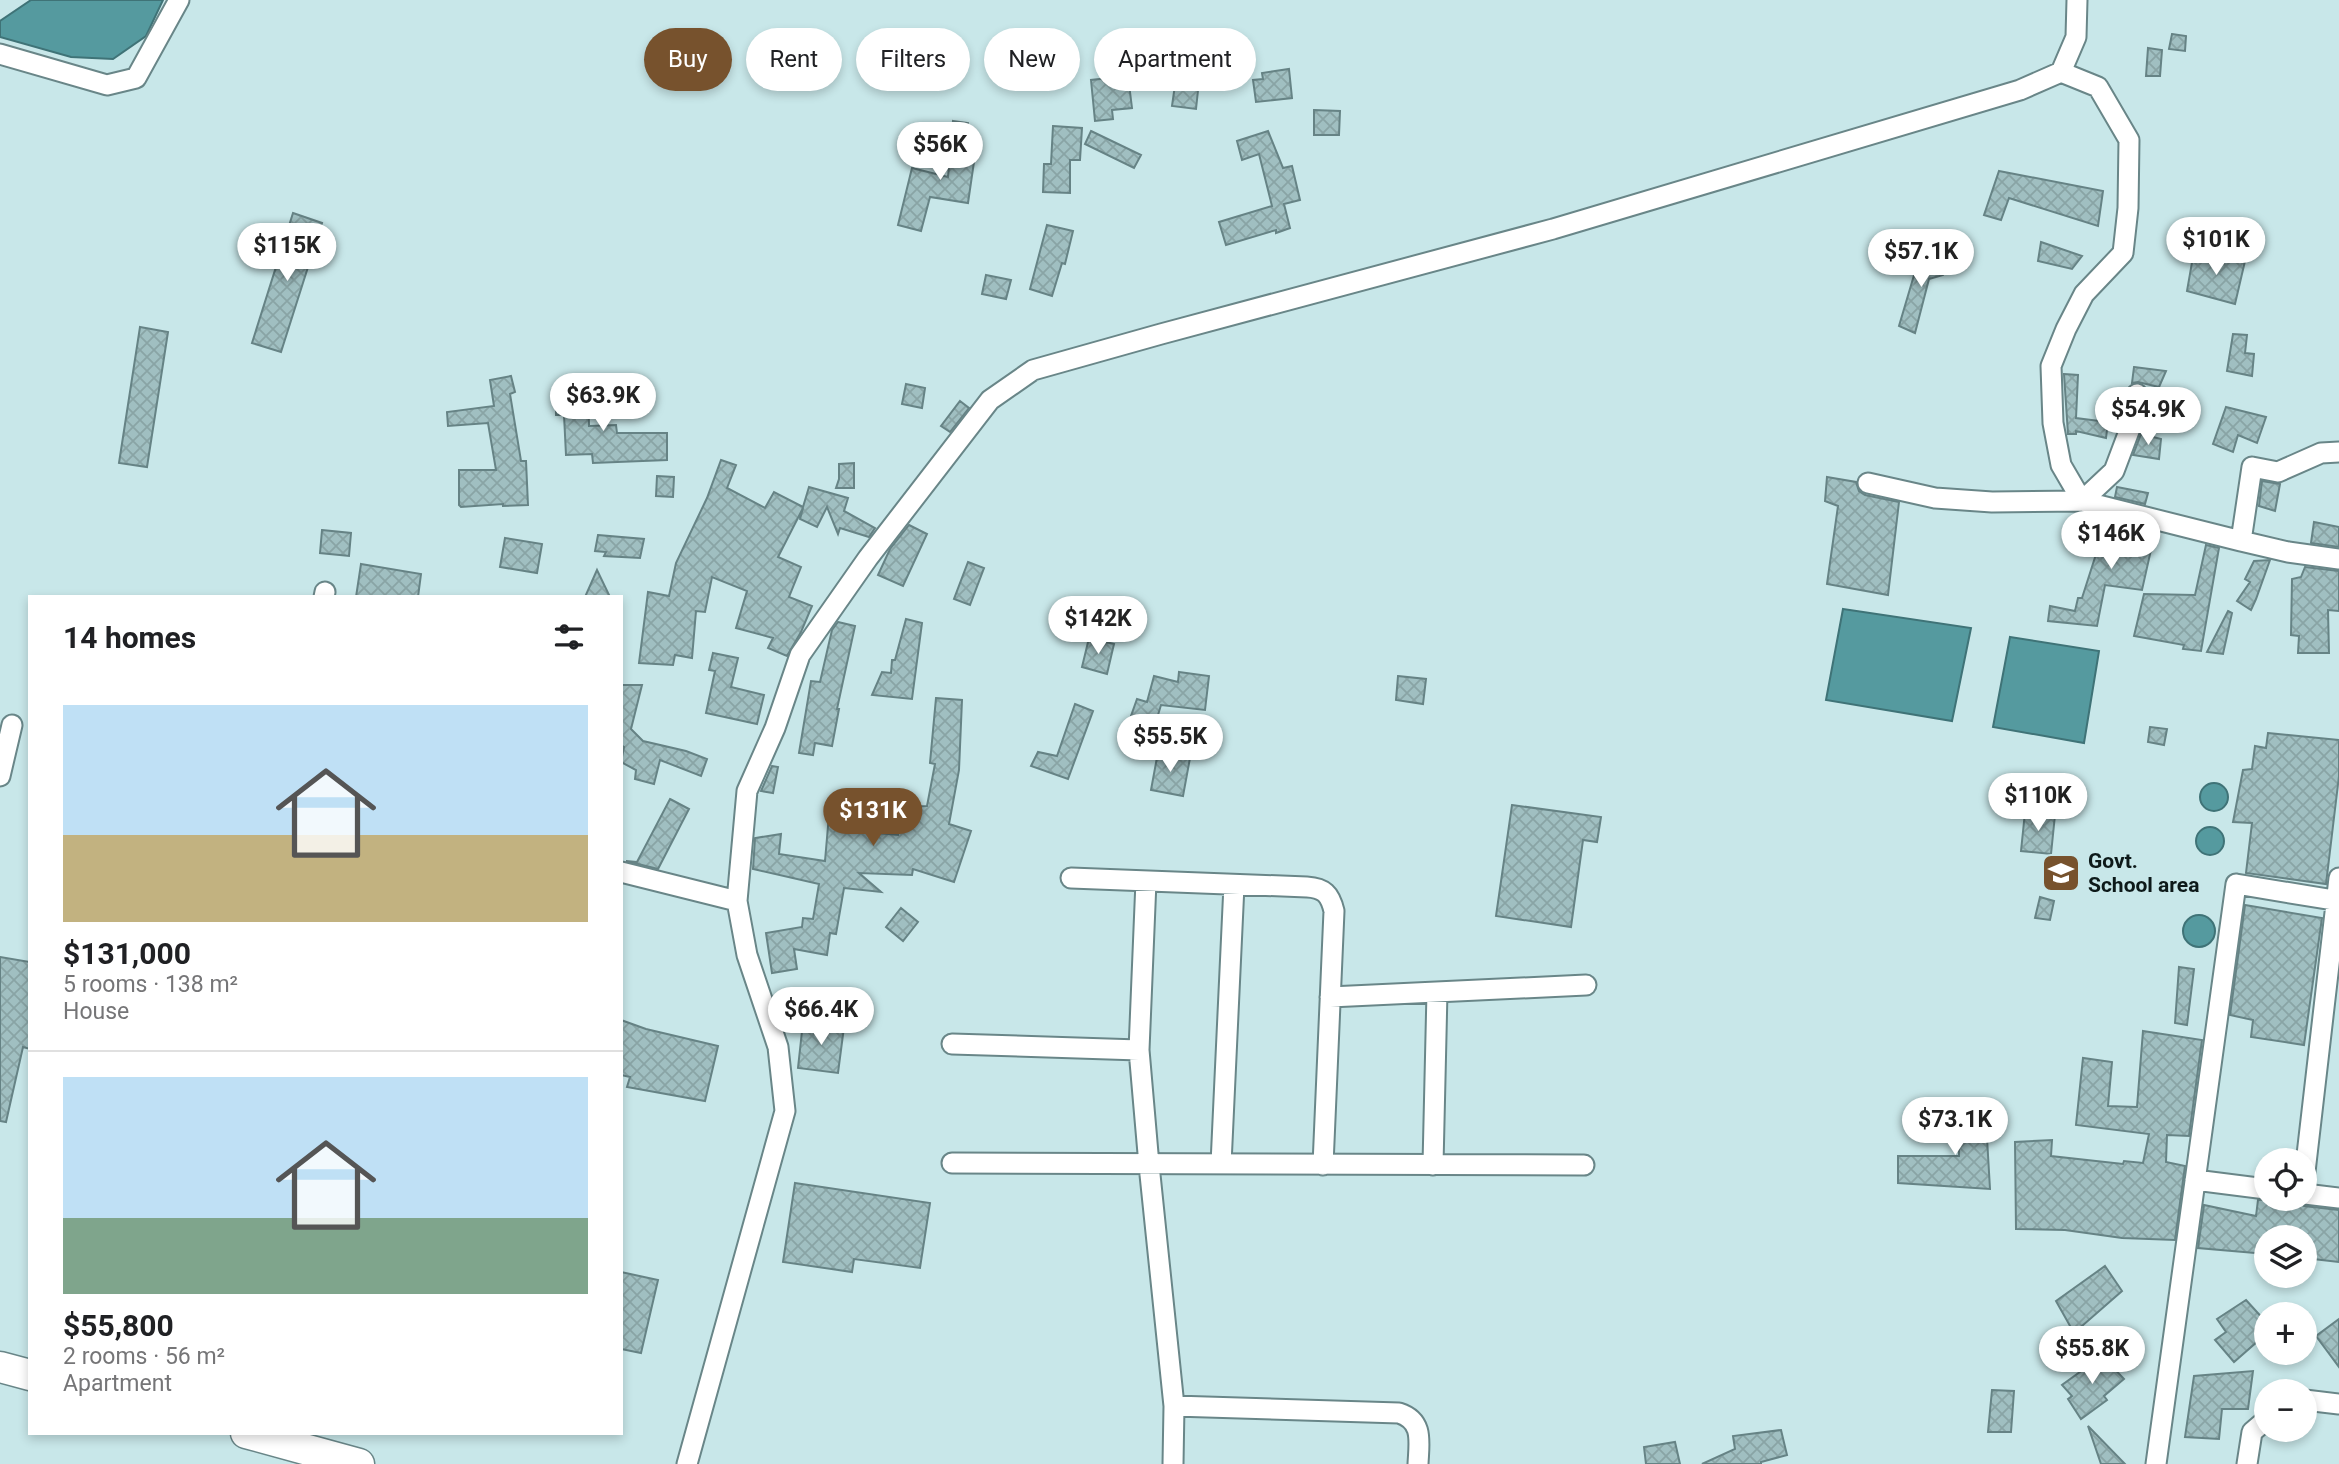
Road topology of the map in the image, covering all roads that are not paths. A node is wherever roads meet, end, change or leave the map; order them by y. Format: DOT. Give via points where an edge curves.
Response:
graph roads {
  1 [pos="179,0"];
  2 [pos="2077,0"];
  3 [pos="0,54"];
  4 [pos="2061,72"];
  5 [pos="2137,394"];
  6 [pos="2339,452"];
  7 [pos="1868,483"];
  8 [pos="2082,500"];
  9 [pos="2241,541"];
  10 [pos="2339,559"];
  11 [pos="14,725"];
  12 [pos="0,776"];
  13 [pos="623,872"];
  14 [pos="2339,877"];
  15 [pos="1071,878"];
  16 [pos="1146,881"];
  17 [pos="1234,885"];
  18 [pos="737,901"];
  19 [pos="2337,901"];
  20 [pos="1587,985"];
  21 [pos="1437,992"];
  22 [pos="1330,998"];
  23 [pos="952,1044"];
  24 [pos="1139,1050"];
  25 [pos="2308,1148"];
  26 [pos="952,1163"];
  27 [pos="1221,1164"];
  28 [pos="1149,1165"];
  29 [pos="1323,1165"];
  30 [pos="1433,1165"];
  31 [pos="1584,1165"];
  32 [pos="2195,1180"];
  33 [pos="2254,1187"];
  34 [pos="2317,1195"];
  35 [pos="2339,1198"];
  36 [pos="0,1367"];
  37 [pos="28,1374"];
  38 [pos="2317,1402"];
  39 [pos="2339,1405"];
  40 [pos="1174,1406"];
  41 [pos="2254,1430"];
  42 [pos="253,1435"];
  43 [pos="359,1464"];
  44 [pos="687,1464"];
  45 [pos="1174,1464"];
  46 [pos="1419,1464"];
  47 [pos="2156,1464"];
  48 [pos="2247,1464"];
  1 -- 3 [label="street" via="136,78 107,85"];
  2 -- 4 [label="street" via="2076,37"];
  4 -- 8 [label="street" via="2098,87 2129,140 2129,208 2123,253 2084,294 2052,366 2053,423 2061,465"];
  4 -- 18 [label="street" via="2020,90 1565,225 1033,370 990,400 800,655 775,729 747,791"];
  5 -- 8 [label="street" via="2134,418 2114,471"];
  6 -- 9 [label="street" via="2321,453 2277,472 2252,467"];
  7 -- 8 [label="street" via="1936,498"];
  8 -- 9 [label="street"];
  9 -- 10 [label="street"];
  11 -- 12 [label="street"];
  13 -- 18 [label="street"];
  14 -- 19 [label="street"];
  15 -- 16 [label="street"];
  16 -- 17 [label="street"];
  16 -- 24 [label="street"];
  17 -- 22 [label="street" via="1325,891 1334,911"];
  17 -- 27 [label="street"];
  18 -- 44 [label="street" via="747,955 778,1047 785,1111"];
  19 -- 25 [label="street"];
  19 -- 32 [label="street" via="2236,884"];
  20 -- 21 [label="street"];
  21 -- 22 [label="street"];
  21 -- 30 [label="street"];
  22 -- 29 [label="street"];
  23 -- 24 [label="street"];
  24 -- 28 [label="street"];
  26 -- 28 [label="street"];
  27 -- 28 [label="street"];
  27 -- 29 [label="street"];
  28 -- 40 [label="street"];
  29 -- 30 [label="street"];
  30 -- 31 [label="street"];
  32 -- 33 [label="street"];
  32 -- 47 [label="street"];
  34 -- 35 [label="street"];
  36 -- 37 [label="main road"];
  38 -- 39 [label="street"];
  40 -- 45 [label="street"];
  40 -- 46 [label="street" via="1399,1413 1410,1416 1417,1428"];
  41 -- 48 [label="street"];
  42 -- 43 [label="main road"];
}
